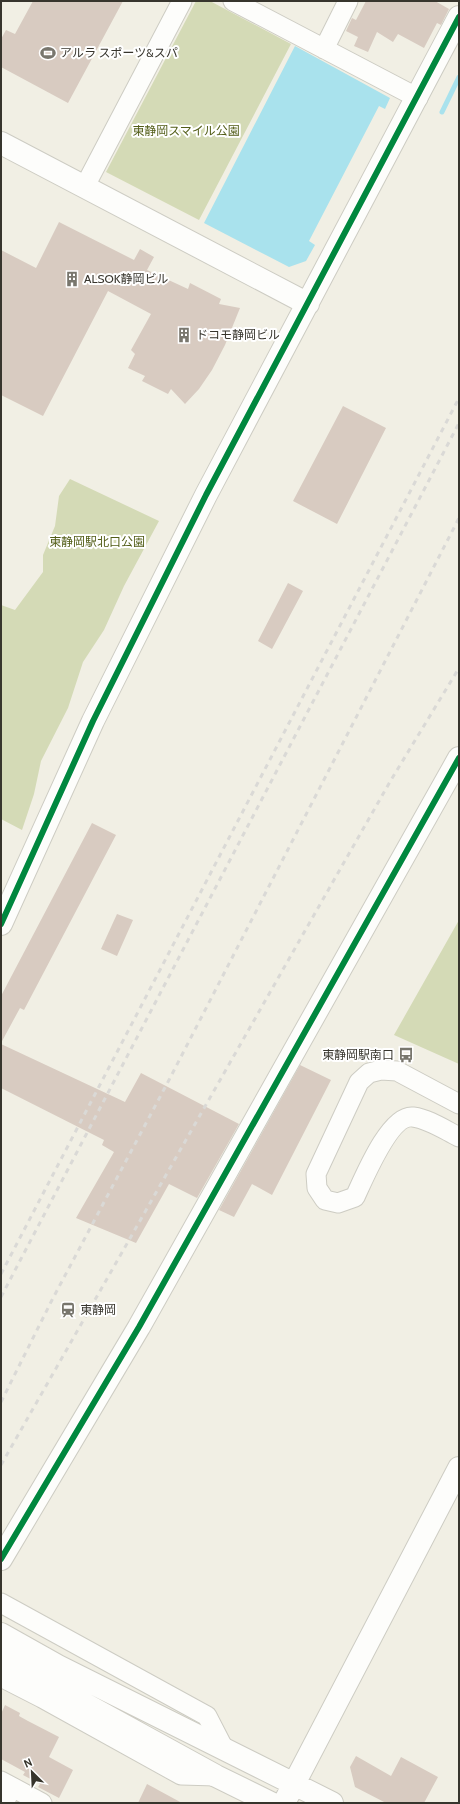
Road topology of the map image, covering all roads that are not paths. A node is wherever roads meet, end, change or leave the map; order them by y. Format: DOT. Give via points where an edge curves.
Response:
graph roads {
  1 [pos="182,1"];
  2 [pos="348,1"];
  3 [pos="236,2"];
  4 [pos="459,17"];
  5 [pos="324,49"];
  6 [pos="418,98"];
  7 [pos="1,143"];
  8 [pos="85,186"];
  9 [pos="308,304"];
  10 [pos="459,758"];
  11 [pos="1,924"];
  12 [pos="459,1104"];
  13 [pos="459,1137"];
  14 [pos="459,1468"];
  15 [pos="1,1559"];
  16 [pos="1,1603"];
  17 [pos="1,1634"];
  18 [pos="1,1658"];
  19 [pos="54,1675"];
  20 [pos="1,1677"];
  21 [pos="224,1749"];
  22 [pos="216,1776"];
  23 [pos="6,1790"];
  24 [pos="289,1794"];
  25 [pos="42,1803"];
  26 [pos="271,1803"];
  27 [pos="332,1803"];
  1 -- 8 [label="street"];
  2 -- 5 [label="street"];
  3 -- 5 [label="street"];
  4 -- 6 [label="street"];
  5 -- 6 [label="street"];
  6 -- 9 [label="street"];
  7 -- 8 [label="street"];
  8 -- 9 [label="street"];
  9 -- 11 [label="street" via="206,495 93,721"];
  10 -- 15 [label="street" via="139,1327"];
  12 -- 13 [label="street" via="397,1071 381,1070 369,1073 359,1082 316,1174 317,1188 325,1200 338,1203 355,1197 385,1138 399,1121 412,1117 425,1120"];
  14 -- 24 [label="street"];
  16 -- 21 [label="street" via="207,1716"];
  17 -- 19 [label="street"];
  18 -- 19 [label="street"];
  19 -- 21 [label="street"];
  19 -- 22 [label="street"];
  20 -- 22 [label="street" via="181,1776"];
  21 -- 24 [label="street"];
  22 -- 26 [label="street"];
  23 -- 25 [label="street"];
  24 -- 27 [label="street"];
}
